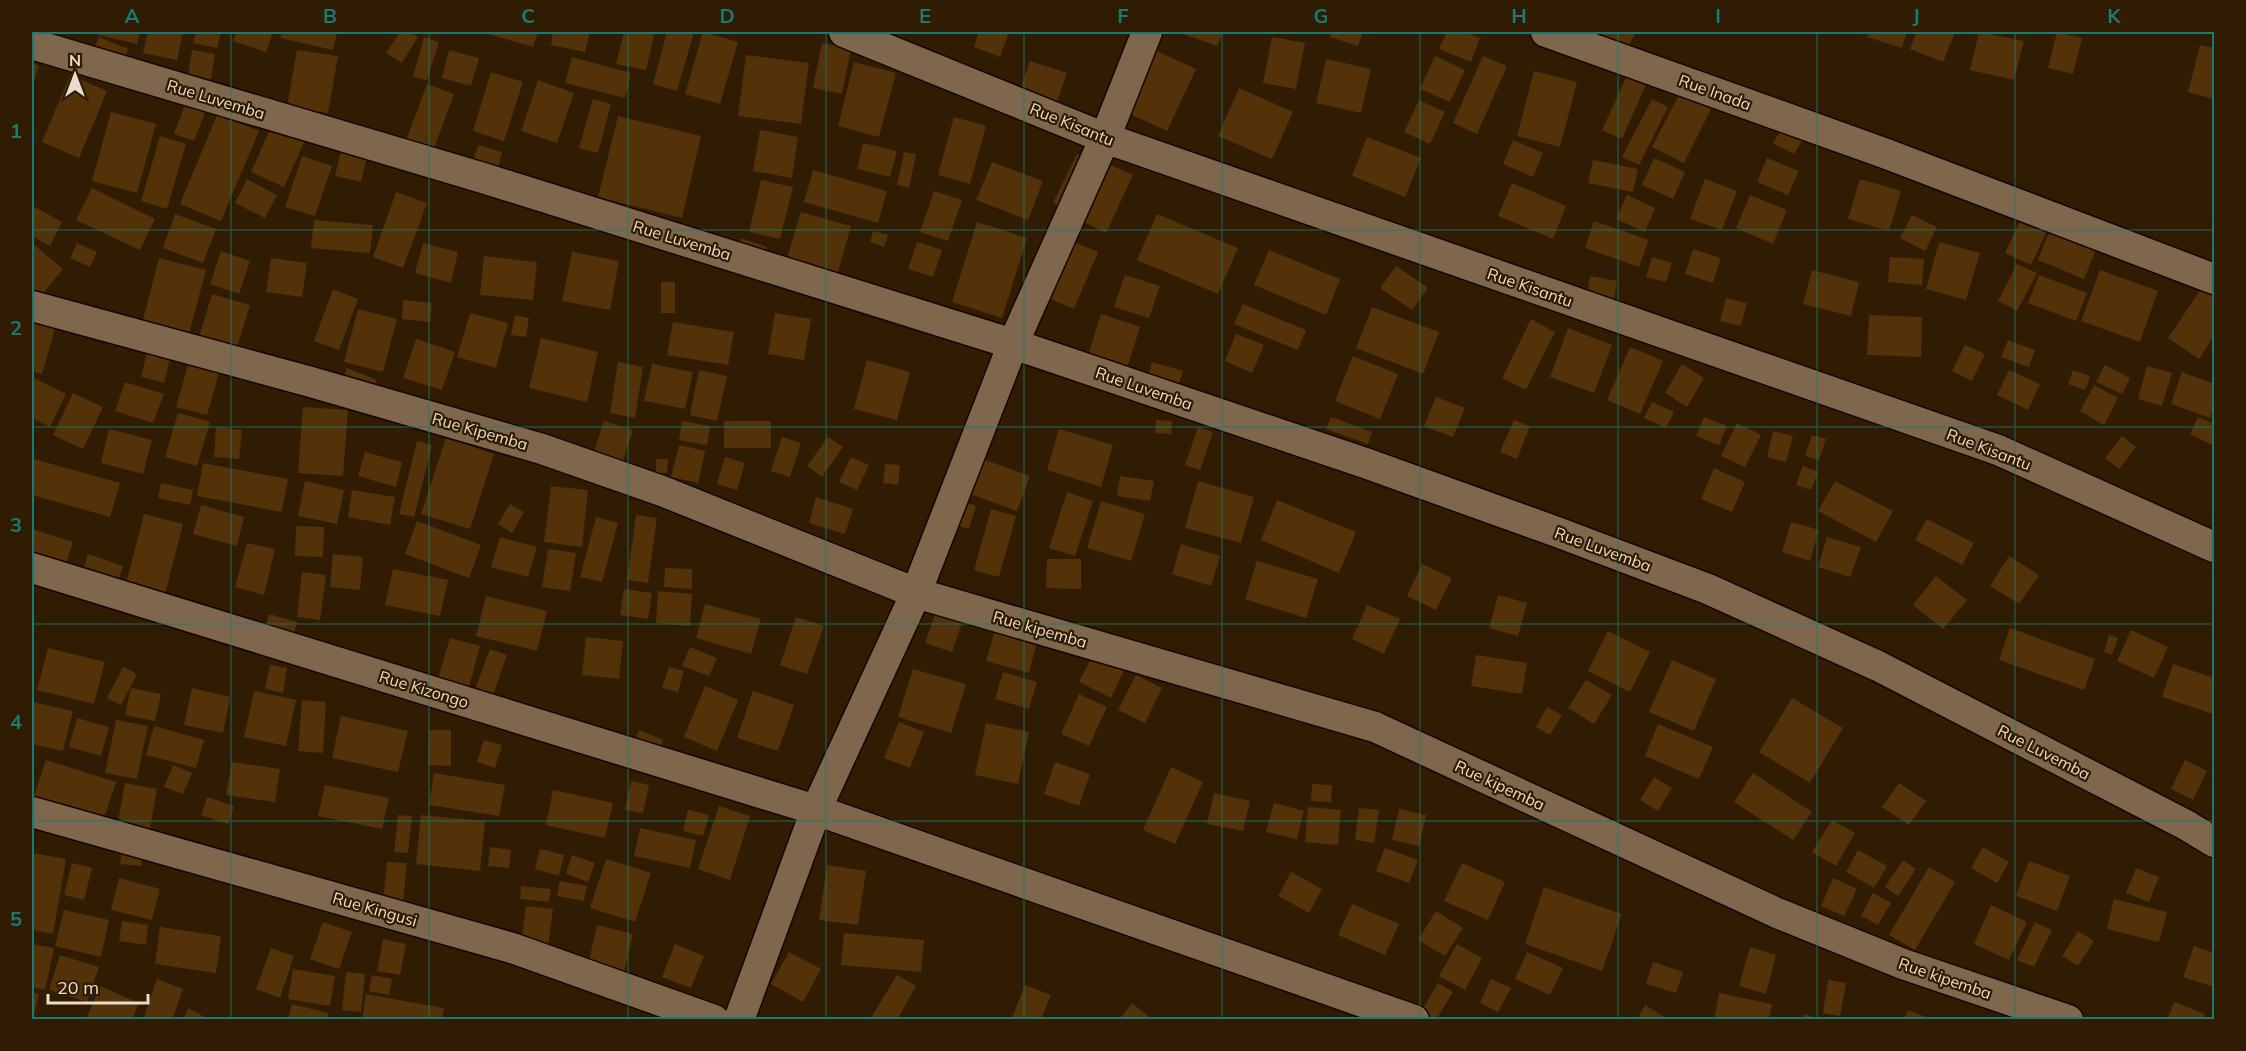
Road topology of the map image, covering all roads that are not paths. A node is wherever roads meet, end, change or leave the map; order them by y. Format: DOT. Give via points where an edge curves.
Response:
graph roads {
  1 [pos="844,32"];
  2 [pos="1147,32"];
  3 [pos="1546,32"];
  4 [pos="32,45"];
  5 [pos="1105,138"];
  6 [pos="2214,279"];
  7 [pos="32,306"];
  8 [pos="1013,344"];
  9 [pos="2214,547"];
  10 [pos="32,568"];
  11 [pos="916,593"];
  12 [pos="816,810"];
  13 [pos="32,812"];
  14 [pos="2214,842"];
  15 [pos="714,1020"];
  16 [pos="739,1020"];
  17 [pos="1414,1020"];
  18 [pos="2068,1020"];
  1 -- 5 [label="street, Rue Kisantu"];
  2 -- 5 [label="street"];
  3 -- 6 [label="street, Rue Inada" via="1884,153"];
  4 -- 8 [label="street, Rue Luvemba" via="483,178"];
  5 -- 8 [label="street"];
  5 -- 9 [label="street, Rue Kisantu" via="1998,450"];
  7 -- 11 [label="street, Rue Kipemba" via="311,381 542,449 662,491"];
  8 -- 11 [label="street"];
  8 -- 14 [label="street, Rue Luvemba" via="1368,464 1708,589 1878,666"];
  10 -- 12 [label="street, Rue Kizongo"];
  11 -- 12 [label="street"];
  11 -- 18 [label="street, Rue kipemba" via="1375,727 1777,913 1903,964"];
  12 -- 16 [label="street"];
  12 -- 17 [label="street, Rue Kizongo"];
  13 -- 15 [label="street, Rue Kingusi" via="512,948"];
}
